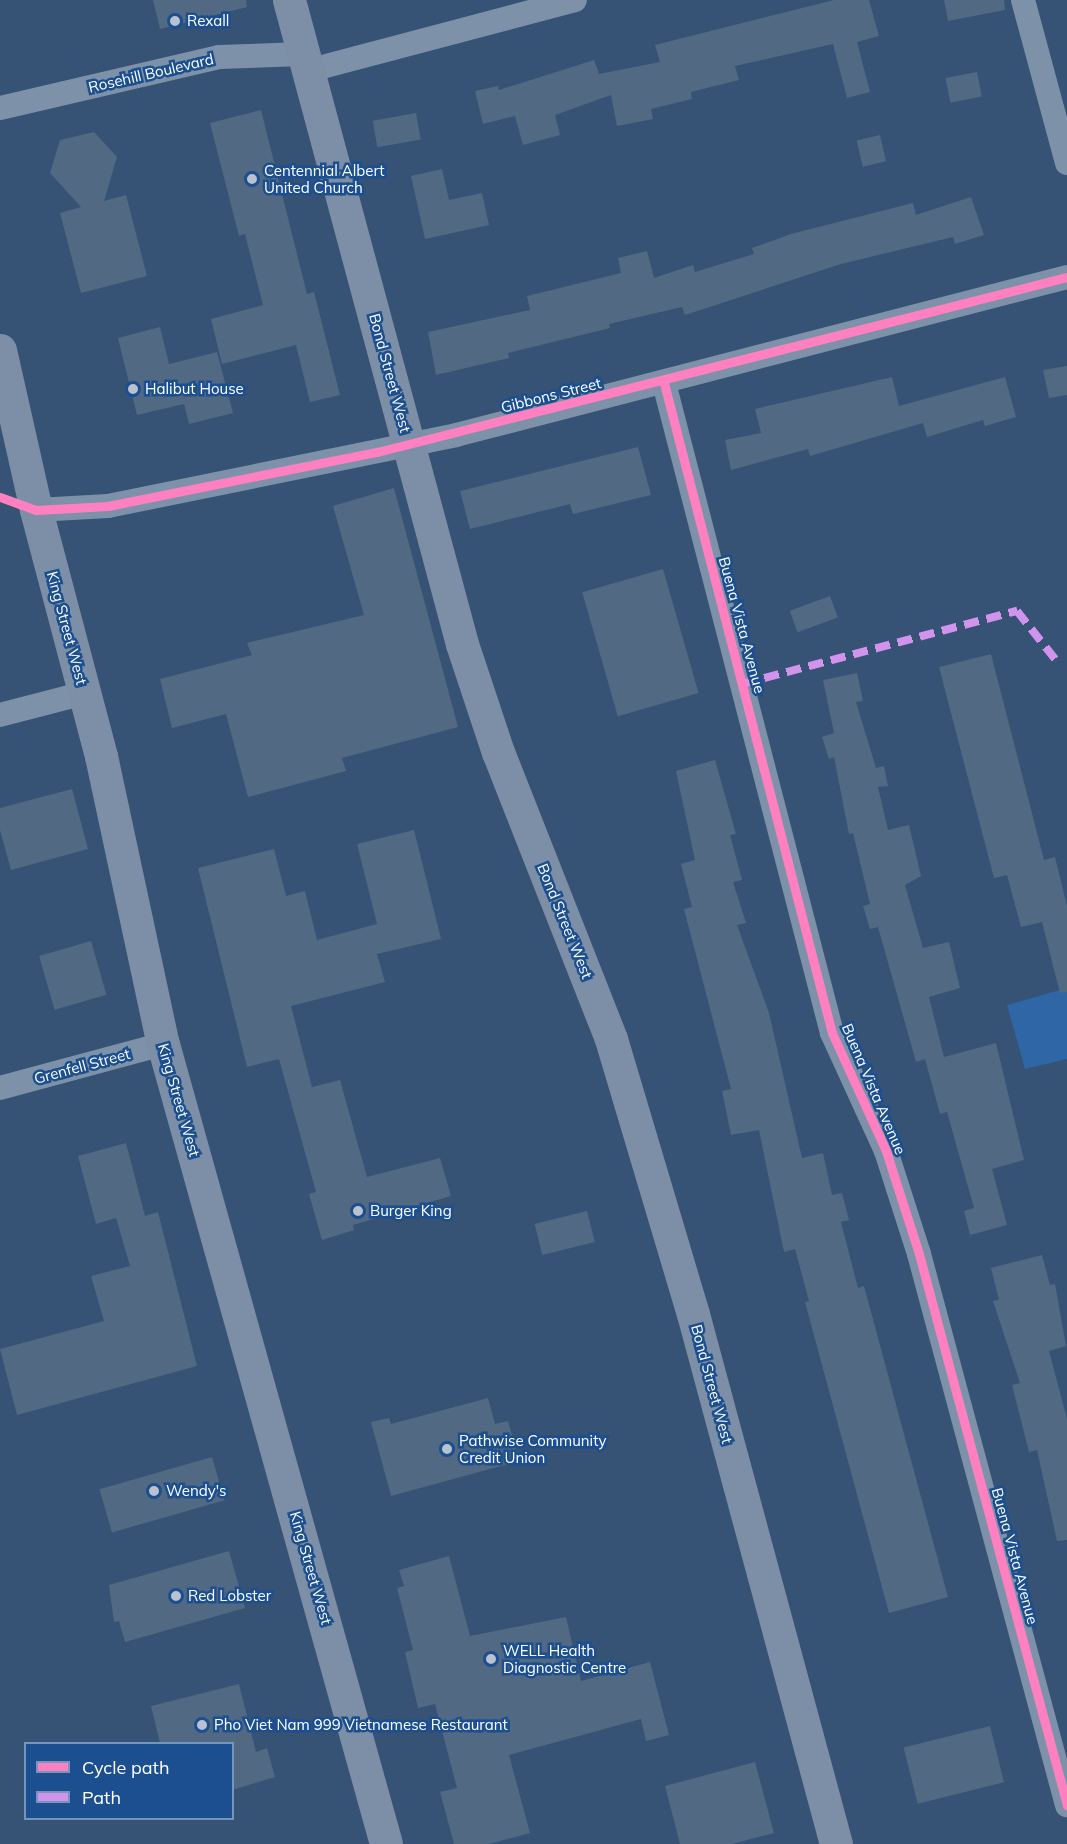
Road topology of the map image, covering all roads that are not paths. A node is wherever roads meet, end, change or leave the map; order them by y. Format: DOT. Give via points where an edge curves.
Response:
graph roads {
  1 [pos="289,0"];
  2 [pos="575,0"];
  3 [pos="1023,0"];
  4 [pos="305,62"];
  5 [pos="0,108"];
  6 [pos="1067,164"];
  7 [pos="1067,277"];
  8 [pos="0,350"];
  9 [pos="663,383"];
  10 [pos="410,445"];
  11 [pos="36,510"];
  12 [pos="85,693"];
  13 [pos="0,716"];
  14 [pos="163,1044"];
  15 [pos="0,1088"];
  16 [pos="1067,1805"];
  17 [pos="386,1844"];
  18 [pos="836,1844"];
  1 -- 4 [label="main road, Bond Street West"];
  2 -- 4 [label="street, Rosehill Boulevard"];
  3 -- 6 [label="street"];
  4 -- 5 [label="street, Rosehill Boulevard" via="219,57"];
  4 -- 10 [label="main road, Bond Street West"];
  7 -- 9 [label="street, Gibbons Street"];
  8 -- 11 [label="main road, King Street West"];
  9 -- 10 [label="street, Gibbons Street"];
  9 -- 16 [label="street, Buena Vista Avenue" via="832,1033 886,1151 919,1254"];
  10 -- 11 [label="street, Gibbons Street" via="108,506"];
  10 -- 18 [label="main road, Bond Street West" via="462,644 498,752 611,1039 693,1314"];
  11 -- 12 [label="main road, King Street West"];
  12 -- 13 [label="street"];
  12 -- 14 [label="main road, King Street West"];
  14 -- 15 [label="street, Grenfell Street"];
  14 -- 17 [label="main road, King Street West"];
}
